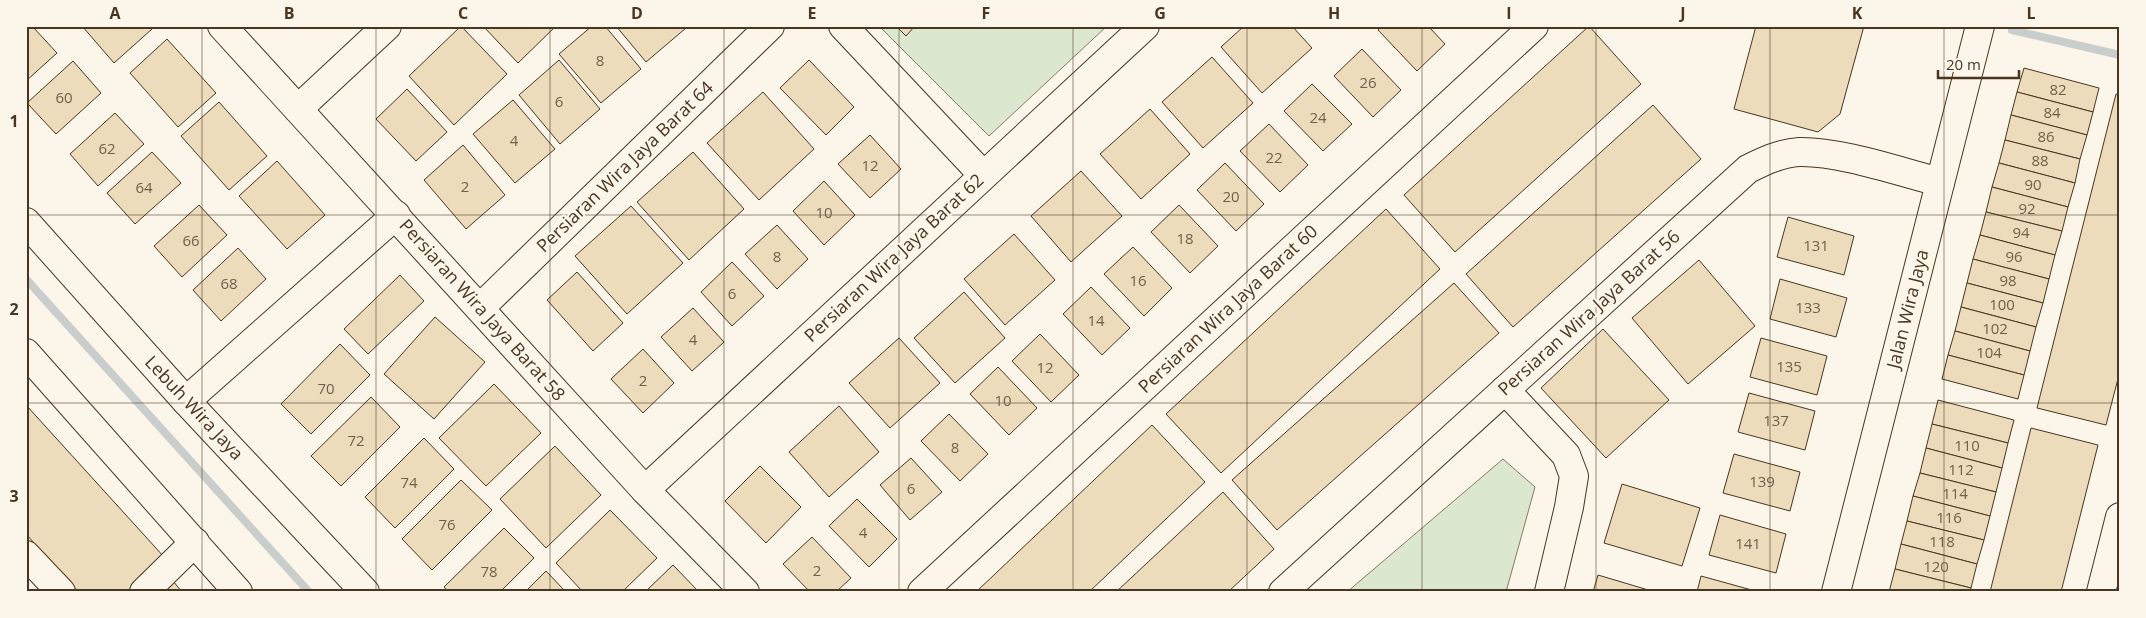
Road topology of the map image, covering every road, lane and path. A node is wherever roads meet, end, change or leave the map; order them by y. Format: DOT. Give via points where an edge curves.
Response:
graph roads {
  1 [pos="222,26"];
  2 [pos="387,26"];
  3 [pos="770,26"];
  4 [pos="843,26"];
  5 [pos="1145,26"];
  6 [pos="1534,26"];
  7 [pos="1980,26"];
  8 [pos="298,109"];
  9 [pos="982,175"];
  10 [pos="1940,182"];
  11 [pos="396,215"];
  12 [pos="26,222"];
  13 [pos="480,308"];
  14 [pos="26,353"];
  15 [pos="1505,390"];
  16 [pos="186,401"];
  17 [pos="645,490"];
  18 [pos="2120,517"];
  19 [pos="194,542"];
  20 [pos="26,555"];
  21 [pos="60,592"];
  22 [pos="144,592"];
  23 [pos="238,592"];
  24 [pos="365,592"];
  25 [pos="745,592"];
  26 [pos="922,592"];
  27 [pos="1283,592"];
  28 [pos="1549,592"];
  29 [pos="1836,592"];
  30 [pos="2101,592"];
  1 -- 8 [label="street, Persiaran Wira Jaya Barat 58"];
  2 -- 8 [label="street"];
  3 -- 13 [label="street, Persiaran Wira Jaya Barat 64"];
  4 -- 9 [label="street"];
  5 -- 9 [label="street, Persiaran Wira Jaya Barat 62"];
  6 -- 26 [label="street, Persiaran Wira Jaya Barat 60"];
  7 -- 10 [label="street, Jalan Wira Jaya"];
  8 -- 11 [label="street, Persiaran Wira Jaya Barat 58"];
  9 -- 17 [label="street, Persiaran Wira Jaya Barat 62"];
  10 -- 15 [label="street, Persiaran Wira Jaya Barat 56" via="1826,155 1799,152 1771,157 1748,169"];
  10 -- 29 [label="street, Jalan Wira Jaya"];
  11 -- 13 [label="street, Persiaran Wira Jaya Barat 58"];
  11 -- 16 [label="street"];
  12 -- 16 [label="street, Lebuh Wira Jaya"];
  13 -- 17 [label="street, Persiaran Wira Jaya Barat 58"];
  14 -- 19 [label="street"];
  15 -- 27 [label="street, Persiaran Wira Jaya Barat 56"];
  15 -- 28 [label="street" via="1566,456 1574,476"];
  16 -- 24 [label="street, Lebuh Wira Jaya"];
  17 -- 25 [label="street, Persiaran Wira Jaya Barat 58"];
  18 -- 30 [label="street"];
  19 -- 22 [label="street"];
  19 -- 23 [label="street"];
  20 -- 21 [label="street"];
}
